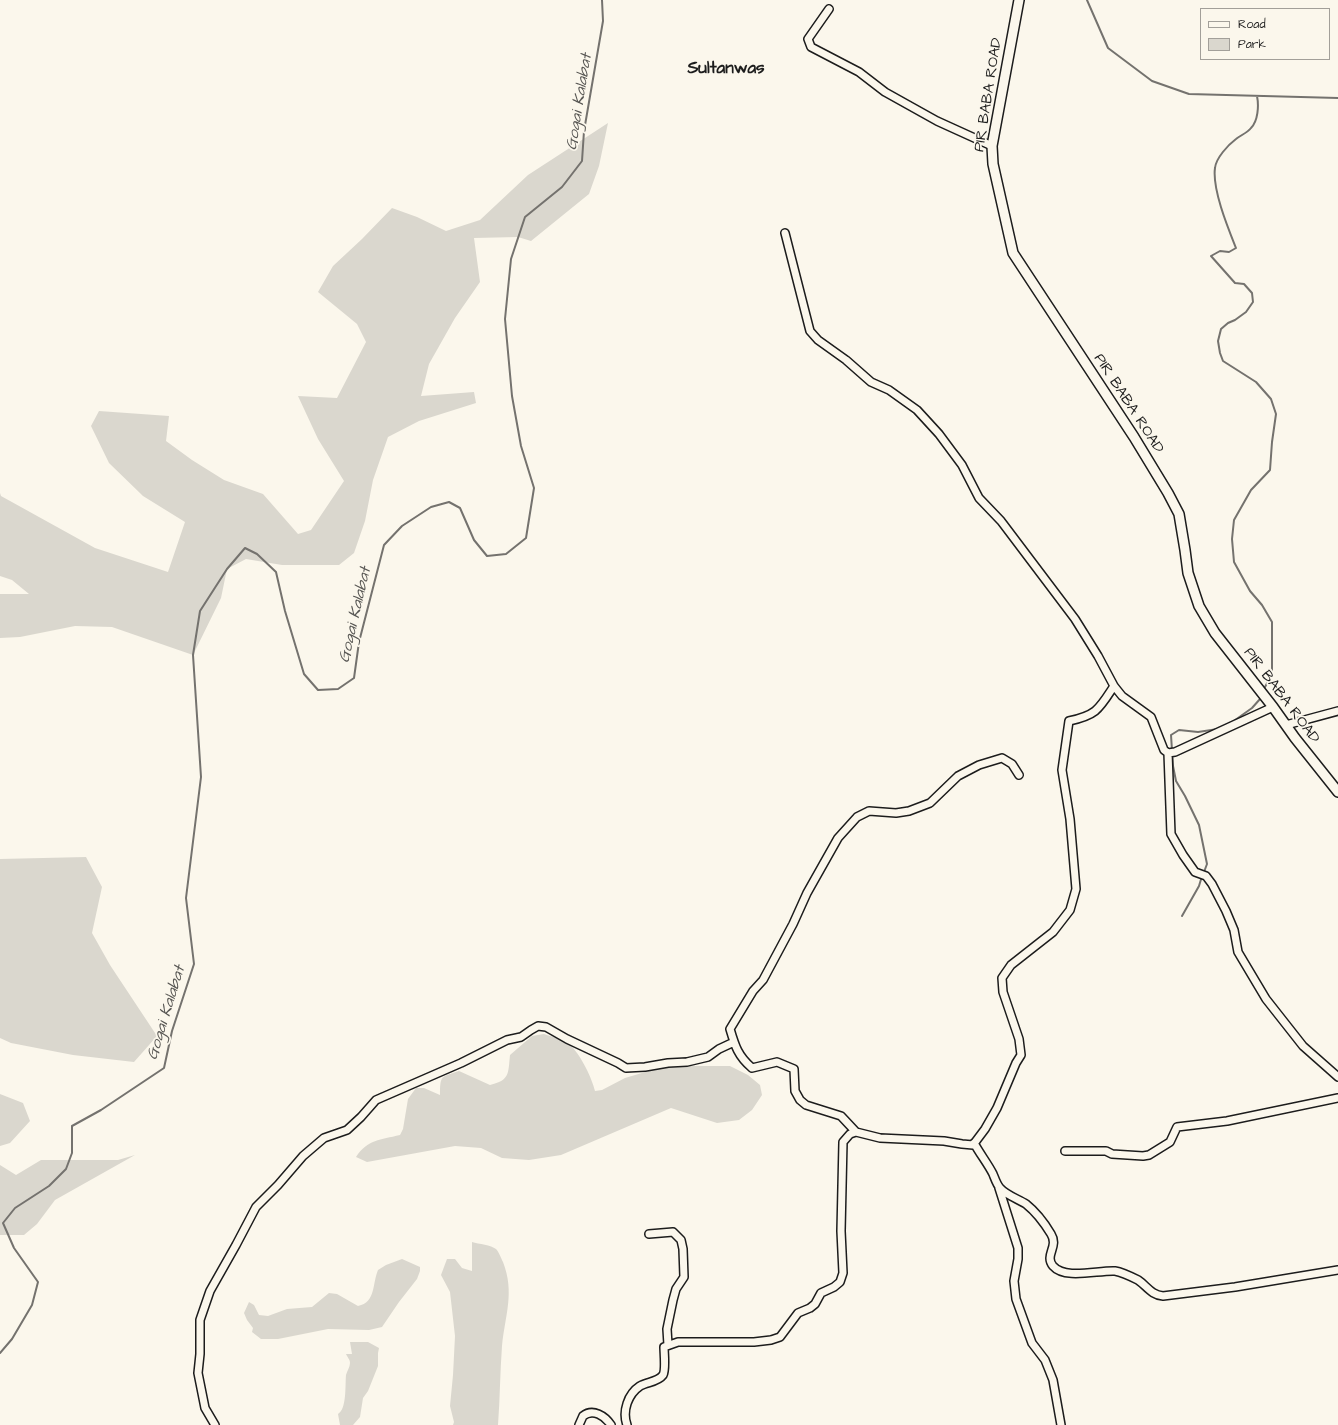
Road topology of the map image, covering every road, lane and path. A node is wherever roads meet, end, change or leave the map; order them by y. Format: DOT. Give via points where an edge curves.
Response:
graph roads {
  1 [pos="1019,0"];
  2 [pos="829,9"];
  3 [pos="992,146"];
  4 [pos="785,233"];
  5 [pos="1114,686"];
  6 [pos="1273,707"];
  7 [pos="1338,711"];
  8 [pos="1286,725"];
  9 [pos="1169,753"];
  10 [pos="1019,775"];
  11 [pos="1338,792"];
  12 [pos="734,1042"];
  13 [pos="1338,1077"];
  14 [pos="1338,1098"];
  15 [pos="856,1132"];
  16 [pos="974,1143"];
  17 [pos="1065,1151"];
  18 [pos="999,1188"];
  19 [pos="649,1234"];
  20 [pos="1338,1270"];
  21 [pos="668,1345"];
  22 [pos="215,1425"];
  23 [pos="579,1425"];
  24 [pos="611,1425"];
  25 [pos="627,1425"];
  26 [pos="1061,1425"];
  1 -- 3 [label="main road, PIR BABA ROAD"];
  2 -- 3 [label="street" via="808,39 811,47 859,72 904,103"];
  3 -- 6 [label="main road, PIR BABA ROAD" via="993,164 1013,253 1168,493 1179,514 1188,574 1199,606 1215,633"];
  4 -- 5 [label="street" via="810,331 871,382 889,390 916,410 939,434 962,465 979,498 1001,521 1075,619"];
  5 -- 9 [label="street" via="1122,696 1151,717 1164,750"];
  5 -- 16 [label="street" via="1099,708 1084,717 1068,721 1062,770 1070,819 1076,889 1070,910 1053,932 1011,964 1002,978 1003,992 1019,1039 1021,1055 997,1108"];
  6 -- 8 [label="main road, PIR BABA ROAD"];
  6 -- 9 [label="street"];
  7 -- 8 [label="street"];
  8 -- 11 [label="main road, PIR BABA ROAD"];
  9 -- 13 [label="street" via="1172,834 1195,872 1206,876 1212,884 1234,930 1238,952 1266,999 1303,1046"];
  10 -- 12 [label="street" via="1012,764 1002,758 979,765 958,776 930,803 909,811 869,811 857,817 838,838 806,893 793,924 763,980 753,991 730,1029"];
  12 -- 15 [label="street" via="743,1060 752,1068 777,1062 794,1069 795,1091 800,1100 806,1105 841,1116"];
  12 -- 22 [label="street" via="701,1059 626,1068 546,1027 538,1026 521,1037 507,1040 376,1100 347,1130 324,1138 303,1156 256,1207 210,1291 200,1320 198,1373 205,1408"];
  14 -- 17 [label="street" via="1227,1121 1177,1127 1170,1142 1149,1155"];
  15 -- 16 [label="street" via="880,1138 973,1145"];
  15 -- 21 [label="street" via="850,1134 843,1142 843,1273 840,1282 821,1293 810,1308 798,1313 780,1337 754,1342 678,1342"];
  16 -- 18 [label="street" via="993,1173"];
  18 -- 20 [label="street" via="1027,1205 1052,1236 1054,1248 1050,1260 1053,1266 1070,1274 1117,1271 1138,1280 1156,1295"];
  18 -- 26 [label="street" via="1018,1248 1014,1281 1016,1299 1032,1343 1045,1360 1053,1380"];
  19 -- 21 [label="street" via="673,1232 681,1240 683,1248 684,1277 673,1300 667,1329"];
  21 -- 25 [label="street" via="664,1347 664,1373 661,1377 640,1386 628,1399 625,1410"];
  23 -- 24 [label="street" via="583,1416 592,1412 600,1414"];
}
